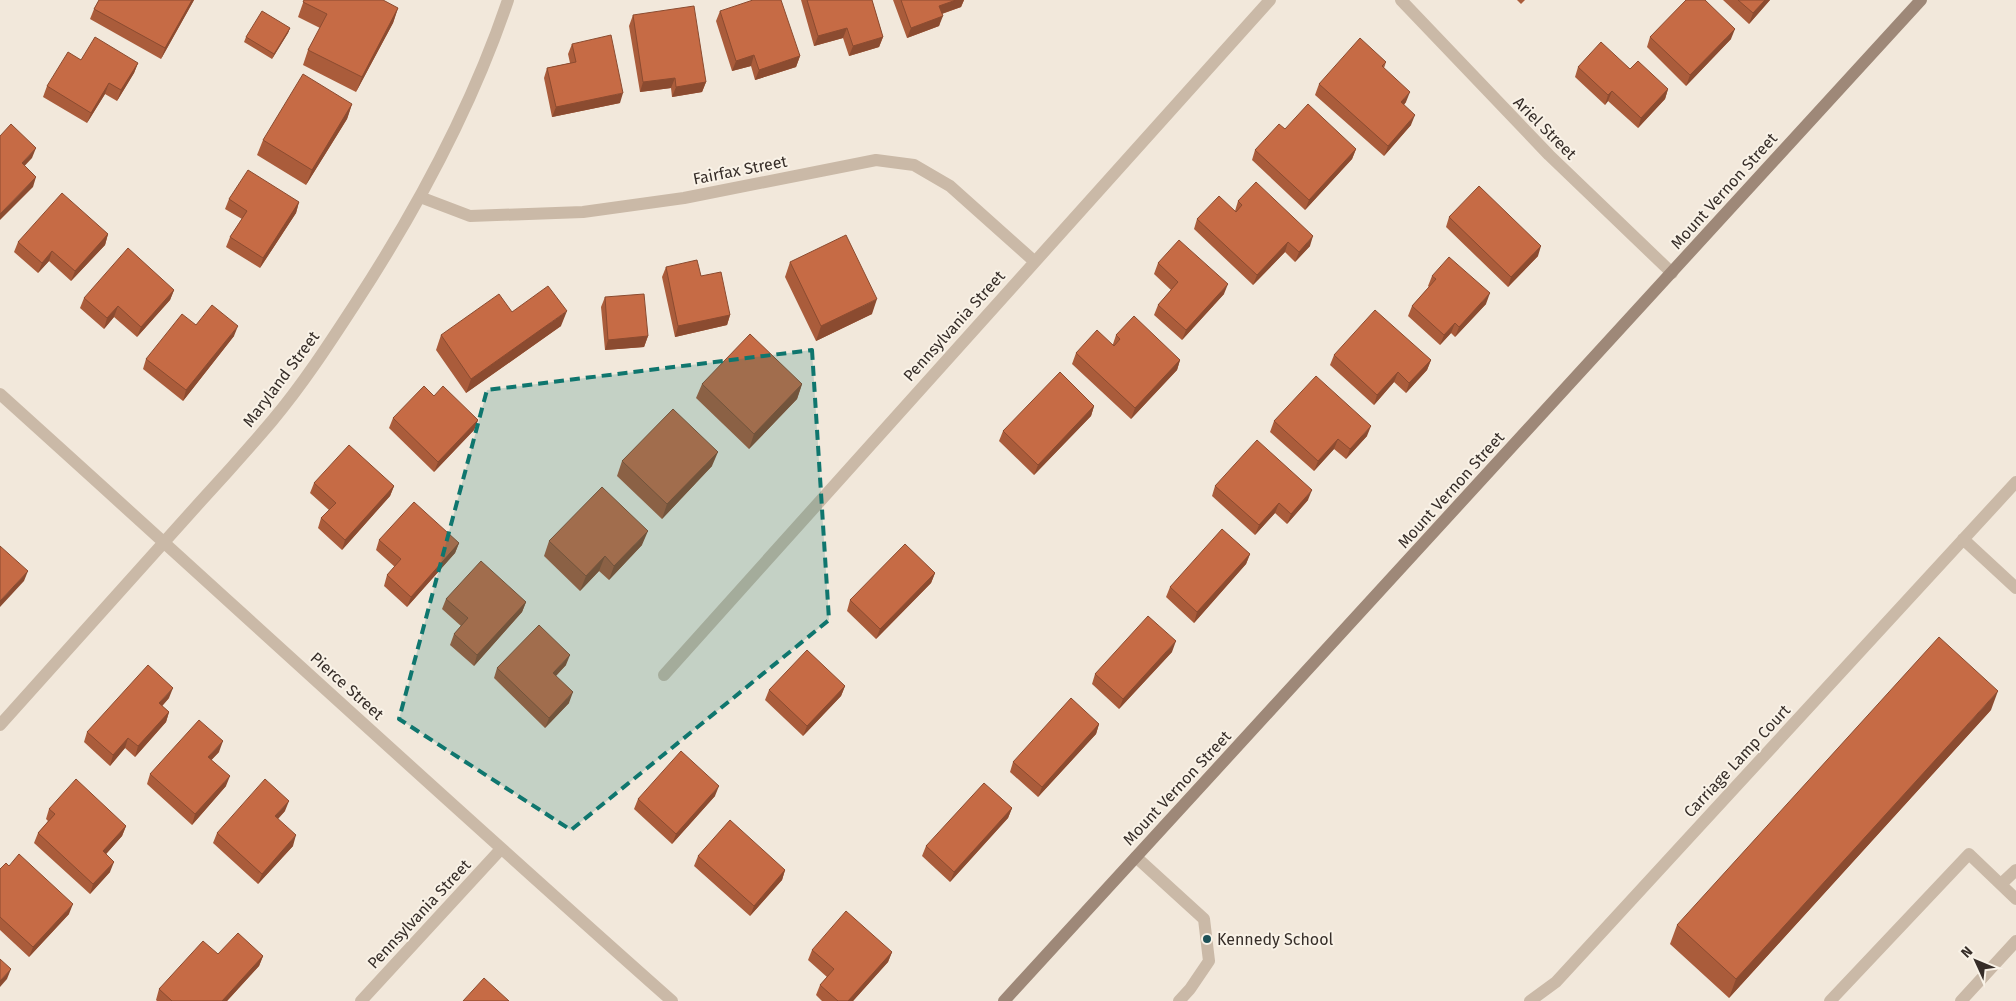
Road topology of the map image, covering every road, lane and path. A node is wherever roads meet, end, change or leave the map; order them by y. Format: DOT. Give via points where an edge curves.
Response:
graph roads {
  1 [pos="508,0"];
  2 [pos="1270,0"];
  3 [pos="1401,0"];
  4 [pos="1921,0"];
  5 [pos="420,197"];
  6 [pos="1034,261"];
  7 [pos="1672,272"];
  8 [pos="0,394"];
  9 [pos="2016,482"];
  10 [pos="1963,539"];
  11 [pos="166,542"];
  12 [pos="2016,588"];
  13 [pos="664,675"];
  14 [pos="0,725"];
  15 [pos="501,849"];
  16 [pos="1136,857"];
  17 [pos="2016,870"];
  18 [pos="2001,884"];
  19 [pos="2016,899"];
  20 [pos="2016,941"];
  21 [pos="361,1001"];
  22 [pos="672,1001"];
  23 [pos="1004,1001"];
  24 [pos="1179,1001"];
  25 [pos="1530,1001"];
  26 [pos="1830,1001"];
  27 [pos="1961,1001"];
  1 -- 5 [label="street, Maryland Street" via="485,61"];
  2 -- 6 [label="street, Pennsylvania Street"];
  3 -- 7 [label="street, Ariel Street" via="1549,156"];
  4 -- 7 [label="street, Mount Vernon Street"];
  5 -- 6 [label="street, Fairfax Street" via="470,216 583,212 684,198 876,160 914,164 950,186"];
  5 -- 11 [label="street, Maryland Street" via="385,257 308,374 273,420"];
  6 -- 13 [label="street, Pennsylvania Street"];
  7 -- 16 [label="street, Mount Vernon Street"];
  8 -- 11 [label="street, Pierce Street"];
  9 -- 10 [label="street, Carriage Lamp Court"];
  10 -- 12 [label="street"];
  10 -- 25 [label="street, Carriage Lamp Court" via="1556,982"];
  11 -- 14 [label="street, Maryland Street"];
  11 -- 15 [label="street, Pierce Street"];
  15 -- 21 [label="street, Pennsylvania Street"];
  15 -- 22 [label="street, Pierce Street"];
  16 -- 23 [label="street, Mount Vernon Street"];
  16 -- 24 [label="street" via="1204,919 1209,961"];
  17 -- 18 [label="street"];
  18 -- 19 [label="street"];
  18 -- 26 [label="street" via="1969,854"];
  20 -- 27 [label="street"];
}
